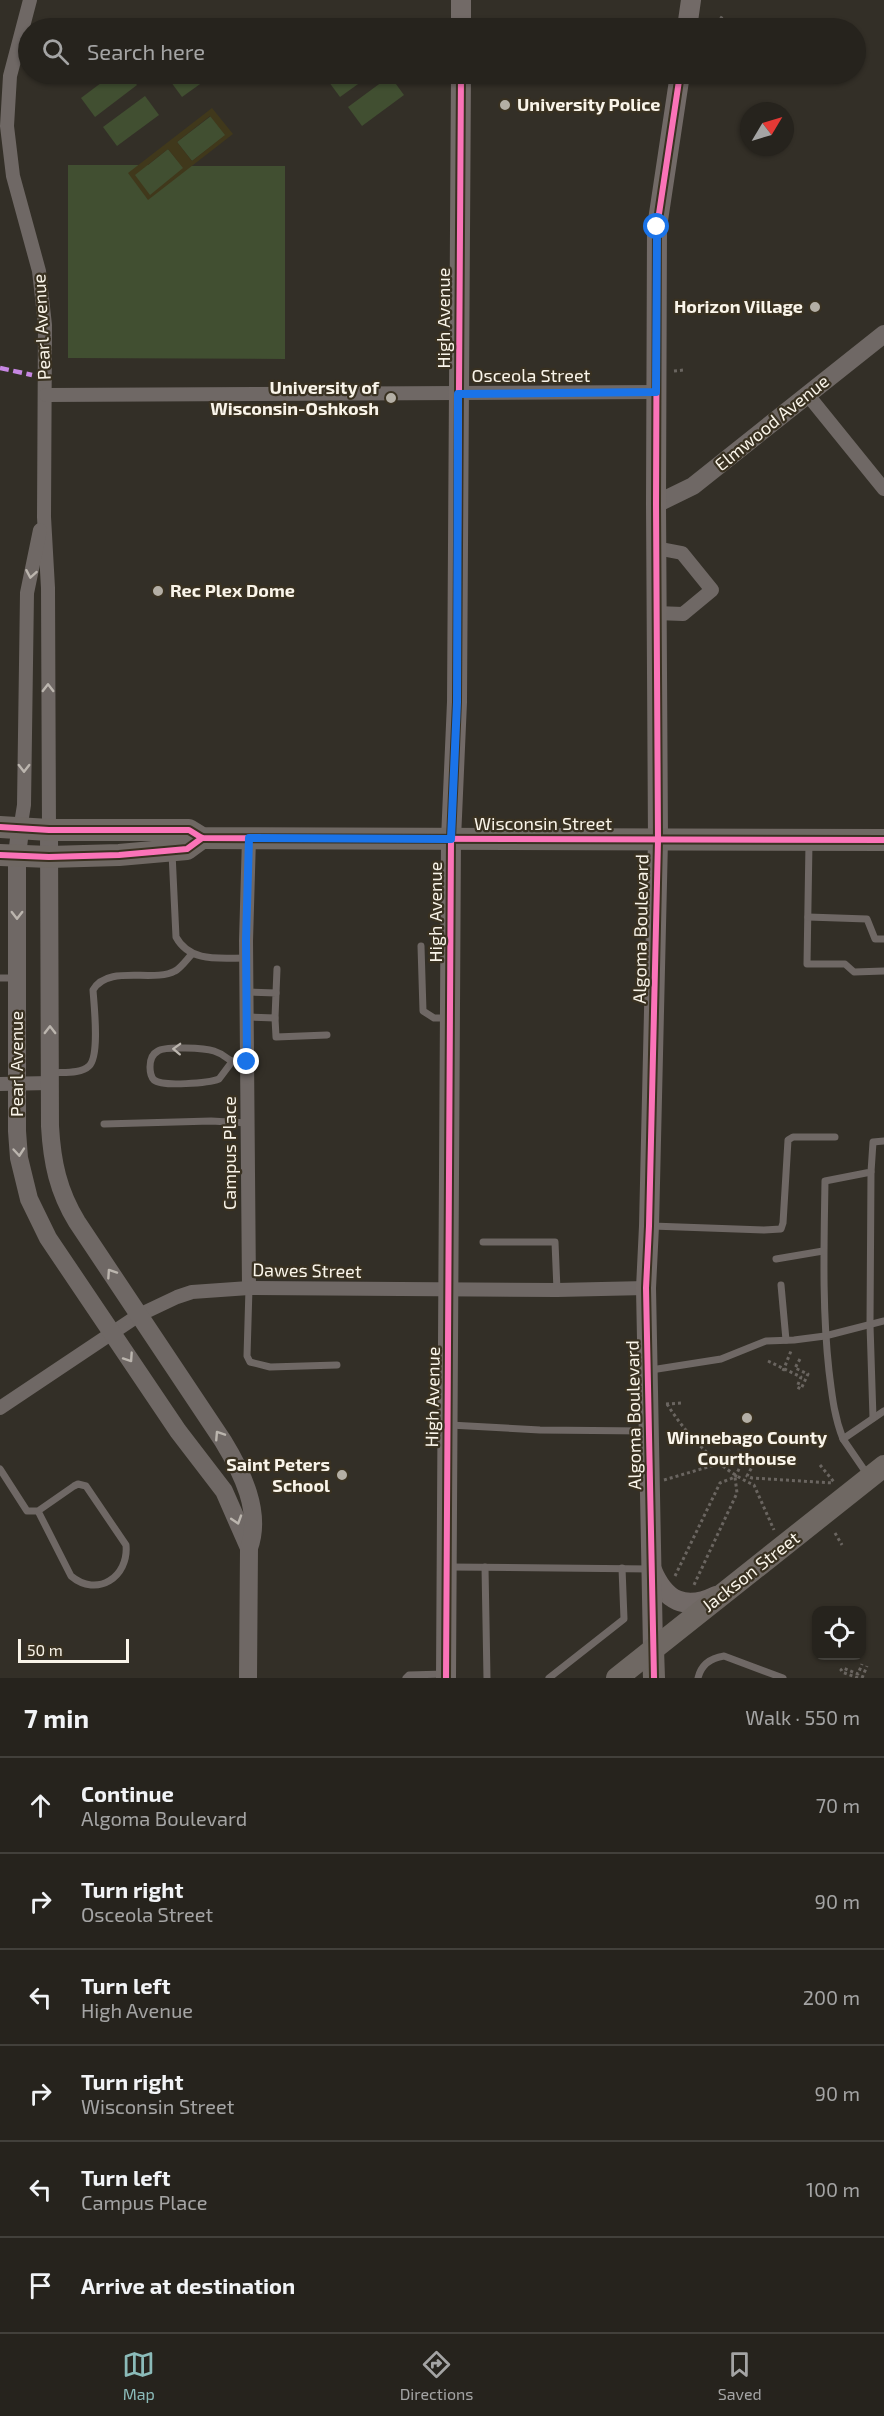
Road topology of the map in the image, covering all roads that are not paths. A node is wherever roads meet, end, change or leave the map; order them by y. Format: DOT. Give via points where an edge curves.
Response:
graph roads {
  1 [pos="30,0"];
  2 [pos="461,0"];
  3 [pos="692,0"];
  4 [pos="25,18"];
  5 [pos="461,18"];
  6 [pos="689,18"];
  7 [pos="18,46"];
  8 [pos="461,84"];
  9 [pos="678,84"];
  10 [pos="884,334"];
  11 [pos="656,392"];
  12 [pos="458,394"];
  13 [pos="807,394"];
  14 [pos="46,395"];
  15 [pos="884,489"];
  16 [pos="656,504"];
  17 [pos="44,517"];
  18 [pos="656,548"];
  19 [pos="656,613"];
  20 [pos="10,829"];
  21 [pos="49,830"];
  22 [pos="202,838"];
  23 [pos="249,838"];
  24 [pos="451,839"];
  25 [pos="658,840"];
  26 [pos="884,840"];
  27 [pos="810,841"];
  28 [pos="172,850"];
  29 [pos="8,856"];
  30 [pos="49,857"];
  31 [pos="808,917"];
  32 [pos="884,939"];
  33 [pos="421,946"];
  34 [pos="192,954"];
  35 [pos="246,958"];
  36 [pos="277,969"];
  37 [pos="884,971"];
  38 [pos="9,978"];
  39 [pos="246,992"];
  40 [pos="276,993"];
  41 [pos="247,1017"];
  42 [pos="451,1017"];
  43 [pos="275,1018"];
  44 [pos="327,1035"];
  45 [pos="247,1062"];
  46 [pos="231,1063"];
  47 [pos="50,1078"];
  48 [pos="9,1084"];
  49 [pos="248,1123"];
  50 [pos="104,1124"];
  51 [pos="835,1137"];
  52 [pos="884,1142"];
  53 [pos="871,1172"];
  54 [pos="649,1226"];
  55 [pos="483,1242"];
  56 [pos="824,1251"];
  57 [pos="776,1259"];
  58 [pos="781,1285"];
  59 [pos="249,1288"];
  60 [pos="646,1288"];
  61 [pos="449,1290"];
  62 [pos="557,1290"];
  63 [pos="139,1315"];
  64 [pos="884,1321"];
  65 [pos="870,1325"];
  66 [pos="112,1333"];
  67 [pos="825,1335"];
  68 [pos="786,1340"];
  69 [pos="337,1365"];
  70 [pos="648,1371"];
  71 [pos="0,1408"];
  72 [pos="884,1411"];
  73 [pos="873,1418"];
  74 [pos="447,1425"];
  75 [pos="650,1431"];
  76 [pos="843,1438"];
  77 [pos="0,1469"];
  78 [pos="873,1478"];
  79 [pos="38,1511"];
  80 [pos="249,1548"];
  81 [pos="446,1567"];
  82 [pos="485,1568"];
  83 [pos="622,1568"];
  84 [pos="651,1569"];
  85 [pos="729,1589"];
  86 [pos="654,1649"];
  87 [pos="446,1676"];
  88 [pos="248,1678"];
  89 [pos="406,1678"];
  90 [pos="487,1678"];
  91 [pos="549,1678"];
  92 [pos="617,1678"];
  93 [pos="654,1678"];
  94 [pos="698,1678"];
  95 [pos="783,1678"];
  1 -- 4 [label="street, Pearl Avenue"];
  2 -- 5 [label="main road"];
  3 -- 6 [label="main road"];
  7 -- 14 [label="street, Pearl Avenue" via="10,76 7,126 13,176 41,280"];
  8 -- 12 [label="main road, High Avenue"];
  9 -- 11 [label="main road, Algoma Boulevard" via="657,227"];
  10 -- 13 [label="street, Elmwood Avenue"];
  11 -- 12 [label="street, Osceola Street"];
  11 -- 16 [label="main road, Algoma Boulevard"];
  12 -- 14 [label="street, Osceola Street"];
  12 -- 24 [label="main road, High Avenue" via="457,702"];
  13 -- 15 [label="street"];
  13 -- 16 [label="street, Elmwood Avenue" via="693,486"];
  14 -- 17 [label="street, Pearl Avenue"];
  16 -- 18 [label="main road, Algoma Boulevard"];
  17 -- 20 [label="street, Pearl Avenue, one-way" via="27,593 24,805"];
  21 -- 17 [label="street, Pearl Avenue, one-way"];
  18 -- 19 [label="main road, Algoma Boulevard"];
  18 -- 19 [label="street" via="682,553 712,590 683,614"];
  19 -- 25 [label="main road, Algoma Boulevard"];
  20 -- 21 [label="main road, Wisconsin Street"];
  20 -- 29 [label="street, Pearl Avenue"];
  21 -- 22 [label="main road, Wisconsin Street" via="189,830"];
  21 -- 30 [label="street, Pearl Avenue"];
  22 -- 23 [label="main road, Wisconsin Street"];
  22 -- 28 [label="main road, Wisconsin Street" via="187,849"];
  23 -- 24 [label="main road, Wisconsin Street"];
  23 -- 35 [label="street, Campus Place"];
  24 -- 25 [label="main road, Wisconsin Street"];
  24 -- 42 [label="main road, High Avenue"];
  25 -- 27 [label="main road, Wisconsin Street"];
  25 -- 54 [label="main road, Algoma Boulevard"];
  26 -- 27 [label="main road, Wisconsin Street"];
  27 -- 31 [label="lane"];
  28 -- 30 [label="main road, Wisconsin Street"];
  28 -- 34 [label="lane" via="176,937 182,948"];
  29 -- 30 [label="main road, Wisconsin Street"];
  29 -- 38 [label="street, Pearl Avenue, one-way"];
  47 -- 30 [label="street, Pearl Avenue, one-way"];
  31 -- 32 [label="lane" via="867,919 875,939"];
  31 -- 37 [label="lane" via="807,964 844,964 854,972"];
  33 -- 42 [label="lane" via="423,1011 435,1018"];
  34 -- 35 [label="lane" via="203,958"];
  34 -- 47 [label="lane" via="176,971 137,974 97,984 93,990 93,1061 89,1067"];
  35 -- 39 [label="street, Campus Place"];
  36 -- 40 [label="lane"];
  38 -- 48 [label="street, Pearl Avenue"];
  39 -- 40 [label="lane"];
  39 -- 41 [label="street, Campus Place"];
  40 -- 43 [label="lane"];
  41 -- 43 [label="lane"];
  41 -- 45 [label="street, Campus Place"];
  42 -- 61 [label="main road, High Avenue"];
  43 -- 44 [label="lane" via="276,1036"];
  45 -- 46 [label="lane"];
  45 -- 49 [label="street, Campus Place"];
  46 -- 46 [label="lane, one-way" via="212,1050 166,1049 157,1051 150,1066 151,1075 161,1083 213,1082"];
  47 -- 48 [label="street"];
  63 -- 47 [label="street, Pearl Avenue, one-way" via="60,1191 51,1150"];
  48 -- 66 [label="street, Pearl Avenue, one-way" via="24,1186 31,1204 48,1238"];
  49 -- 50 [label="lane"];
  49 -- 59 [label="street, Campus Place"];
  51 -- 54 [label="lane" via="788,1140 783,1223 778,1230"];
  52 -- 53 [label="lane" via="873,1142"];
  53 -- 56 [label="lane" via="825,1181"];
  53 -- 65 [label="lane"];
  54 -- 60 [label="main road, Algoma Boulevard"];
  55 -- 62 [label="lane" via="555,1242"];
  56 -- 57 [label="lane"];
  56 -- 67 [label="lane"];
  58 -- 68 [label="lane"];
  59 -- 61 [label="street, Dawes Street"];
  59 -- 63 [label="street, Dawes Street" via="192,1292"];
  59 -- 69 [label="lane" via="250,1362 270,1367"];
  60 -- 62 [label="street, Dawes Street"];
  60 -- 70 [label="main road, Algoma Boulevard"];
  61 -- 62 [label="street, Dawes Street"];
  61 -- 74 [label="main road, High Avenue"];
  63 -- 66 [label="street, Dawes Street"];
  80 -- 63 [label="street, Pearl Avenue, one-way" via="255,1532 251,1503 234,1458"];
  64 -- 65 [label="lane"];
  65 -- 67 [label="lane"];
  65 -- 73 [label="lane"];
  66 -- 71 [label="street, Dawes Street"];
  66 -- 80 [label="street, Pearl Avenue, one-way" via="224,1491"];
  67 -- 68 [label="lane"];
  67 -- 76 [label="lane" via="835,1418"];
  68 -- 70 [label="lane" via="766,1341 721,1359"];
  70 -- 75 [label="main road, Algoma Boulevard"];
  72 -- 73 [label="lane"];
  73 -- 76 [label="lane"];
  74 -- 75 [label="lane"];
  74 -- 81 [label="main road, High Avenue"];
  75 -- 84 [label="main road, Algoma Boulevard"];
  76 -- 78 [label="lane"];
  77 -- 79 [label="lane" via="27,1511"];
  78 -- 85 [label="main road, Jackson Street"];
  79 -- 79 [label="lane" via="74,1486 86,1486 126,1545 122,1567 101,1585 80,1584 71,1576"];
  80 -- 88 [label="street, Pearl Avenue"];
  81 -- 82 [label="lane"];
  81 -- 87 [label="main road, High Avenue"];
  82 -- 83 [label="lane"];
  82 -- 90 [label="lane"];
  83 -- 84 [label="lane"];
  83 -- 91 [label="lane" via="624,1619"];
  84 -- 85 [label="main road" via="665,1592 679,1601 700,1604"];
  84 -- 86 [label="main road, Algoma Boulevard"];
  85 -- 86 [label="main road, Jackson Street"];
  86 -- 92 [label="main road, Jackson Street"];
  86 -- 93 [label="main road, Algoma Boulevard"];
  87 -- 89 [label="lane"];
  94 -- 95 [label="lane" via="714,1657 724,1656"];
}
